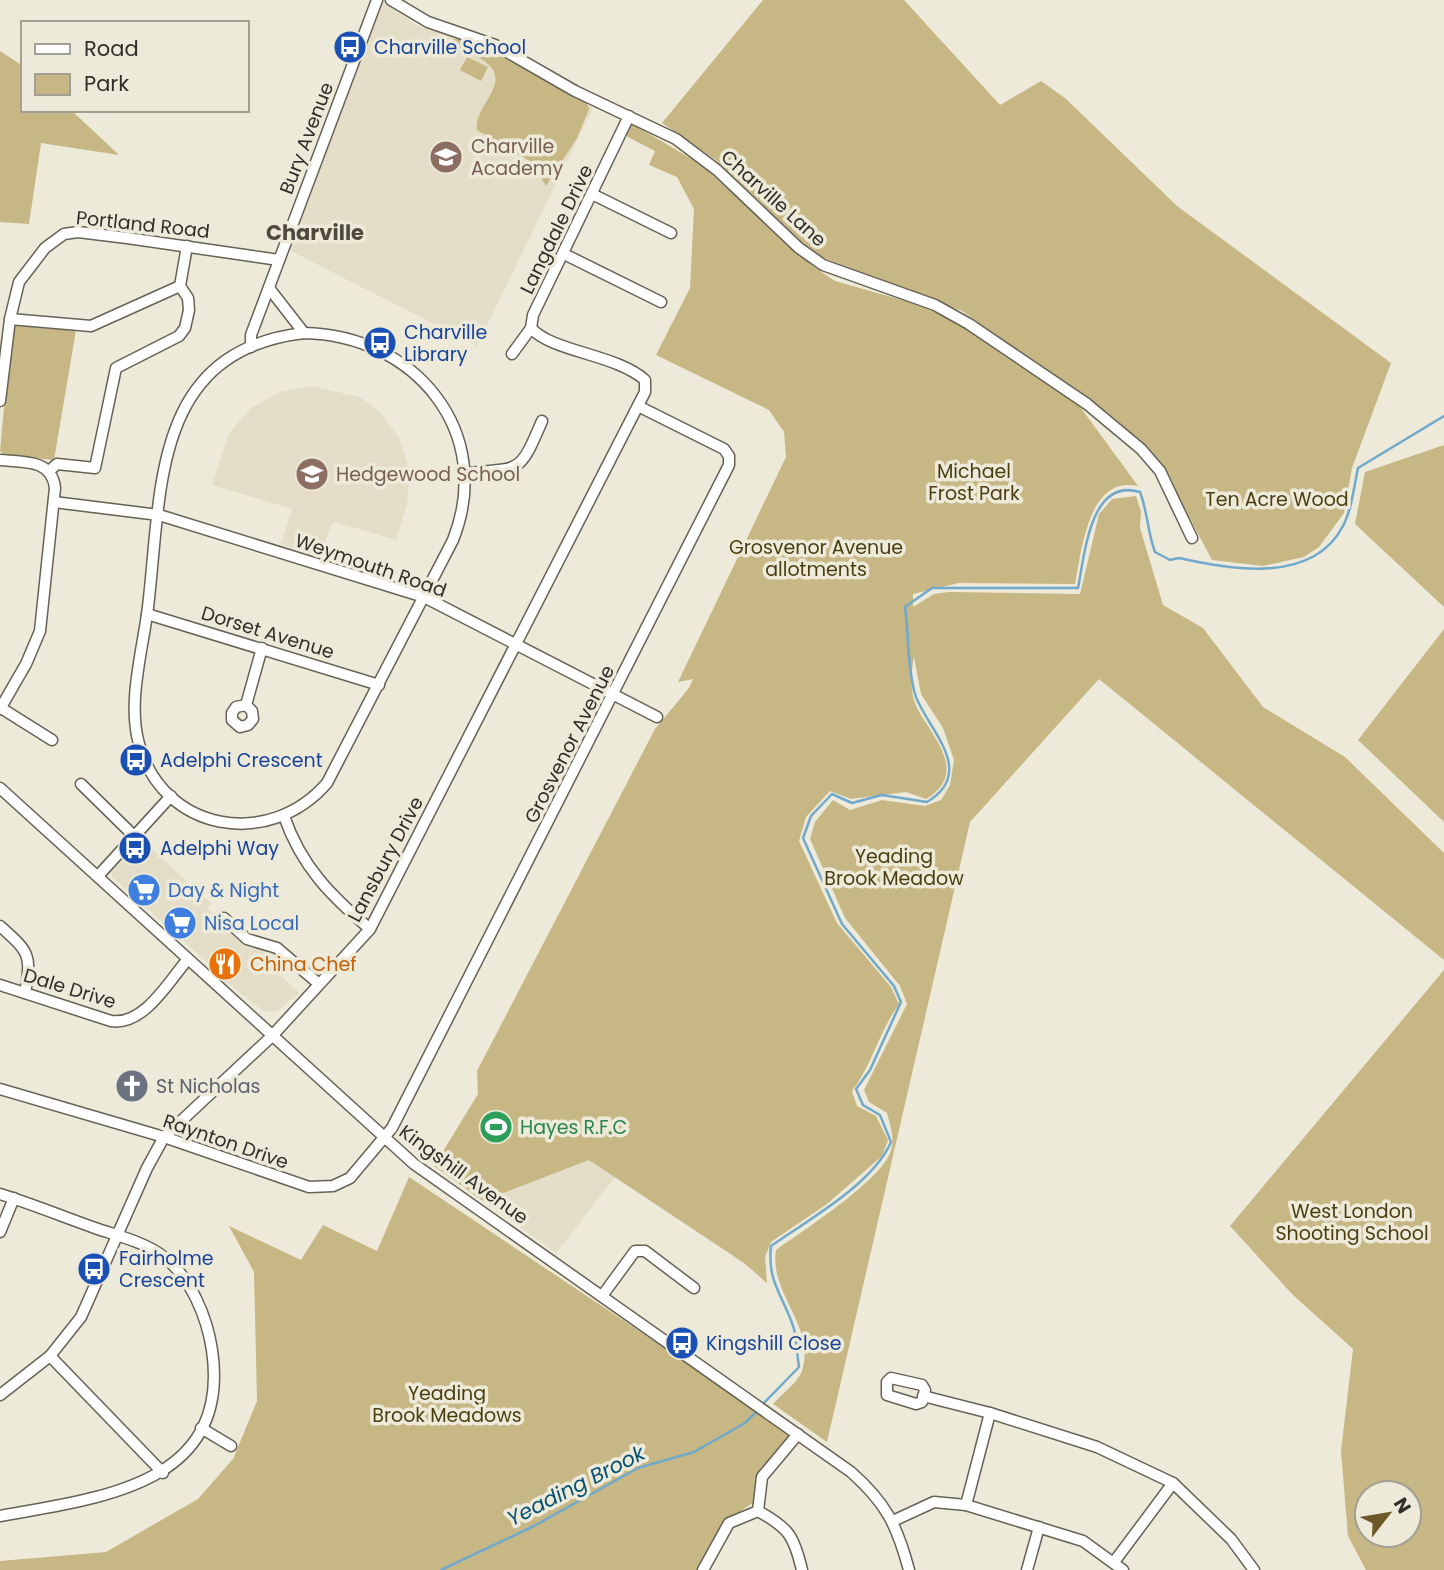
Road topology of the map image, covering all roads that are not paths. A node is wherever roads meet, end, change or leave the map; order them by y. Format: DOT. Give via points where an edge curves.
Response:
graph roads {
  1 [pos="377,0"];
  2 [pos="391,0"];
  3 [pos="629,116"];
  4 [pos="592,194"];
  5 [pos="671,233"];
  6 [pos="187,246"];
  7 [pos="564,254"];
  8 [pos="279,260"];
  9 [pos="180,286"];
  10 [pos="269,288"];
  11 [pos="662,302"];
  12 [pos="10,319"];
  13 [pos="531,328"];
  14 [pos="303,333"];
  15 [pos="251,347"];
  16 [pos="512,354"];
  17 [pos="0,401"];
  18 [pos="638,405"];
  19 [pos="542,421"];
  20 [pos="0,460"];
  21 [pos="49,471"];
  22 [pos="465,473"];
  23 [pos="54,502"];
  24 [pos="159,515"];
  25 [pos="1192,538"];
  26 [pos="424,597"];
  27 [pos="147,614"];
  28 [pos="517,646"];
  29 [pos="262,648"];
  30 [pos="379,685"];
  31 [pos="614,695"];
  32 [pos="246,705"];
  33 [pos="0,708"];
  34 [pos="657,716"];
  35 [pos="52,740"];
  36 [pos="81,784"];
  37 [pos="0,788"];
  38 [pos="171,796"];
  39 [pos="284,817"];
  40 [pos="135,837"];
  41 [pos="98,876"];
  42 [pos="224,918"];
  43 [pos="0,926"];
  44 [pos="370,929"];
  45 [pos="188,958"];
  46 [pos="319,984"];
  47 [pos="0,985"];
  48 [pos="25,993"];
  49 [pos="272,1036"];
  50 [pos="0,1088"];
  51 [pos="164,1138"];
  52 [pos="385,1139"];
  53 [pos="0,1194"];
  54 [pos="14,1198"];
  55 [pos="0,1232"];
  56 [pos="118,1236"];
  57 [pos="694,1289"];
  58 [pos="602,1296"];
  59 [pos="50,1356"];
  60 [pos="0,1395"];
  61 [pos="923,1396"];
  62 [pos="990,1413"];
  63 [pos="201,1428"];
  64 [pos="799,1434"];
  65 [pos="231,1446"];
  66 [pos="163,1473"];
  67 [pos="1173,1483"];
  68 [pos="966,1505"];
  69 [pos="758,1511"];
  70 [pos="0,1516"];
  71 [pos="893,1521"];
  72 [pos="1039,1527"];
  73 [pos="1114,1562"];
  74 [pos="703,1570"];
  75 [pos="802,1570"];
  76 [pos="909,1570"];
  77 [pos="1027,1570"];
  78 [pos="1123,1570"];
  79 [pos="1254,1570"];
  1 -- 8 [label="street, Bury Avenue"];
  2 -- 3 [label="street, Charville Lane" via="428,22 495,44 575,91"];
  3 -- 4 [label="street, Langdale Drive"];
  3 -- 25 [label="street, Charville Lane" via="704,159 815,261 954,314 1087,404 1160,471"];
  4 -- 5 [label="street"];
  4 -- 7 [label="street, Langdale Drive"];
  6 -- 8 [label="street, Portland Road"];
  6 -- 9 [label="street"];
  6 -- 12 [label="street, Portland Road" via="64,234 22,275"];
  7 -- 11 [label="street"];
  7 -- 13 [label="street, Langdale Drive"];
  8 -- 10 [label="street, Bury Avenue"];
  9 -- 12 [label="street" via="91,326"];
  9 -- 21 [label="street" via="190,304 182,332 116,368 96,468 57,464"];
  10 -- 14 [label="street"];
  10 -- 15 [label="street, Bury Avenue" via="251,335"];
  12 -- 17 [label="street, Portland Road"];
  13 -- 16 [label="street, Langdale Drive"];
  13 -- 18 [label="street, Lansbury Drive" via="642,378 647,386"];
  14 -- 15 [label="street"];
  14 -- 22 [label="street" via="356,340 409,367 433,392 448,417"];
  15 -- 24 [label="street" via="214,371 186,402 168,446"];
  18 -- 28 [label="street, Lansbury Drive"];
  18 -- 31 [label="street, Grosvenor Avenue" via="724,449 730,462"];
  19 -- 22 [label="street" via="521,464 507,470"];
  20 -- 21 [label="street" via="38,464"];
  21 -- 23 [label="street" via="55,484"];
  22 -- 26 [label="street" via="460,521"];
  23 -- 24 [label="street, Weymouth Road"];
  23 -- 33 [label="street" via="40,631"];
  24 -- 26 [label="street, Weymouth Road"];
  24 -- 27 [label="street"];
  26 -- 28 [label="street, Weymouth Road"];
  26 -- 30 [label="street"];
  27 -- 29 [label="street, Dorset Avenue"];
  27 -- 38 [label="street" via="137,734 146,763"];
  28 -- 31 [label="street, Weymouth Road"];
  28 -- 44 [label="street, Lansbury Drive"];
  29 -- 30 [label="street, Dorset Avenue"];
  29 -- 32 [label="street"];
  30 -- 39 [label="street" via="332,776 314,796"];
  31 -- 34 [label="street, Weymouth Road"];
  31 -- 52 [label="street, Grosvenor Avenue"];
  33 -- 35 [label="street"];
  36 -- 40 [label="street"];
  37 -- 41 [label="street, Kingshill Avenue"];
  38 -- 39 [label="street" via="194,813 231,824 261,824"];
  38 -- 40 [label="street"];
  39 -- 44 [label="street" via="313,874"];
  40 -- 41 [label="street"];
  41 -- 45 [label="street, Kingshill Avenue"];
  42 -- 46 [label="street" via="247,939 277,948"];
  43 -- 48 [label="street" via="28,954"];
  44 -- 46 [label="street, Lansbury Drive"];
  45 -- 48 [label="street, Dale Drive" via="142,1012 125,1021 111,1021"];
  45 -- 49 [label="street, Kingshill Avenue"];
  46 -- 49 [label="street, Lansbury Drive"];
  47 -- 48 [label="street, Dale Drive"];
  49 -- 51 [label="street, Lansbury Drive"];
  49 -- 52 [label="street, Kingshill Avenue"];
  50 -- 51 [label="street, Raynton Drive"];
  51 -- 52 [label="street, Raynton Drive" via="309,1187 345,1181"];
  51 -- 56 [label="street, Lansbury Drive"];
  52 -- 58 [label="street, Kingshill Avenue"];
  53 -- 54 [label="street"];
  54 -- 55 [label="street"];
  54 -- 56 [label="street"];
  56 -- 59 [label="street, Lansbury Drive" via="82,1317"];
  56 -- 63 [label="street" via="164,1257 200,1306 214,1366 211,1399"];
  57 -- 58 [label="street" via="645,1251 635,1251"];
  58 -- 64 [label="street, Kingshill Avenue"];
  59 -- 60 [label="street, Lansbury Drive"];
  59 -- 66 [label="street"];
  61 -- 62 [label="street"];
  62 -- 67 [label="street" via="1097,1447"];
  62 -- 68 [label="street"];
  63 -- 65 [label="street"];
  63 -- 66 [label="street" via="184,1454"];
  64 -- 69 [label="street" via="762,1477"];
  64 -- 71 [label="street, Kingshill Avenue" via="878,1496"];
  66 -- 70 [label="street" via="109,1496"];
  67 -- 73 [label="street"];
  67 -- 79 [label="street" via="1231,1539"];
  68 -- 71 [label="street" via="934,1502"];
  68 -- 72 [label="street"];
  69 -- 74 [label="street" via="729,1523"];
  69 -- 75 [label="street" via="783,1525 796,1543"];
  71 -- 76 [label="street, Kingshill Avenue"];
  72 -- 73 [label="street" via="1083,1541"];
  72 -- 77 [label="street"];
  73 -- 78 [label="street"];
}
